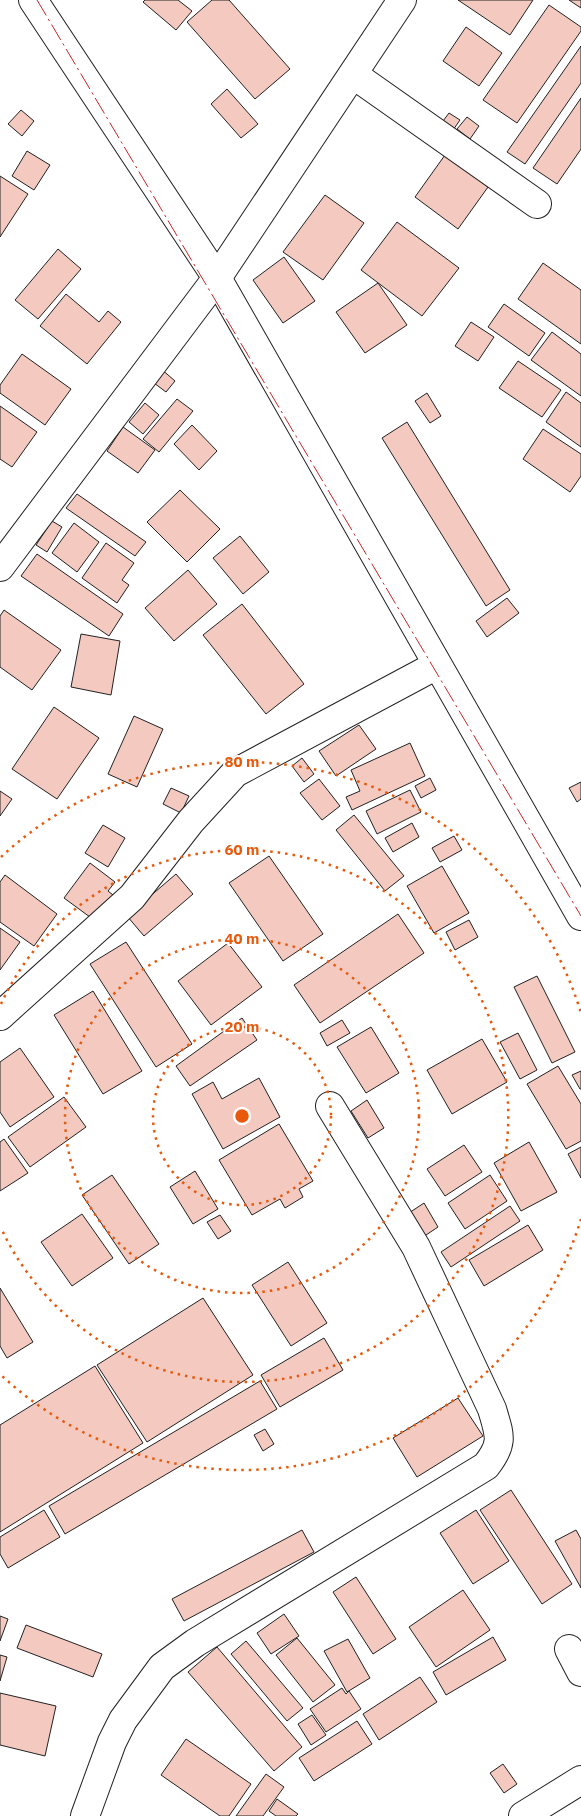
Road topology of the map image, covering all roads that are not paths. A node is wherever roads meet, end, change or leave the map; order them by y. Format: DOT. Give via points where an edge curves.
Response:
graph roads {
  1 [pos="33,0"];
  2 [pos="402,0"];
  3 [pos="354,75"];
  4 [pos="537,204"];
  5 [pos="217,278"];
  6 [pos="0,567"];
  7 [pos="437,665"];
  8 [pos="581,916"];
  9 [pos="0,1016"];
  10 [pos="330,1106"];
  11 [pos="581,1780"];
  12 [pos="85,1816"];
  13 [pos="522,1816"];
  1 -- 5 [label="street"];
  2 -- 3 [label="street"];
  3 -- 4 [label="street"];
  3 -- 5 [label="street"];
  5 -- 6 [label="street"];
  5 -- 7 [label="street"];
  7 -- 8 [label="street"];
  7 -- 9 [label="street" via="235,773 191,821 132,897"];
  10 -- 12 [label="street" via="416,1247 492,1409 500,1434 497,1452 486,1466 195,1642 162,1667 119,1727"];
  11 -- 13 [label="street"];
}
